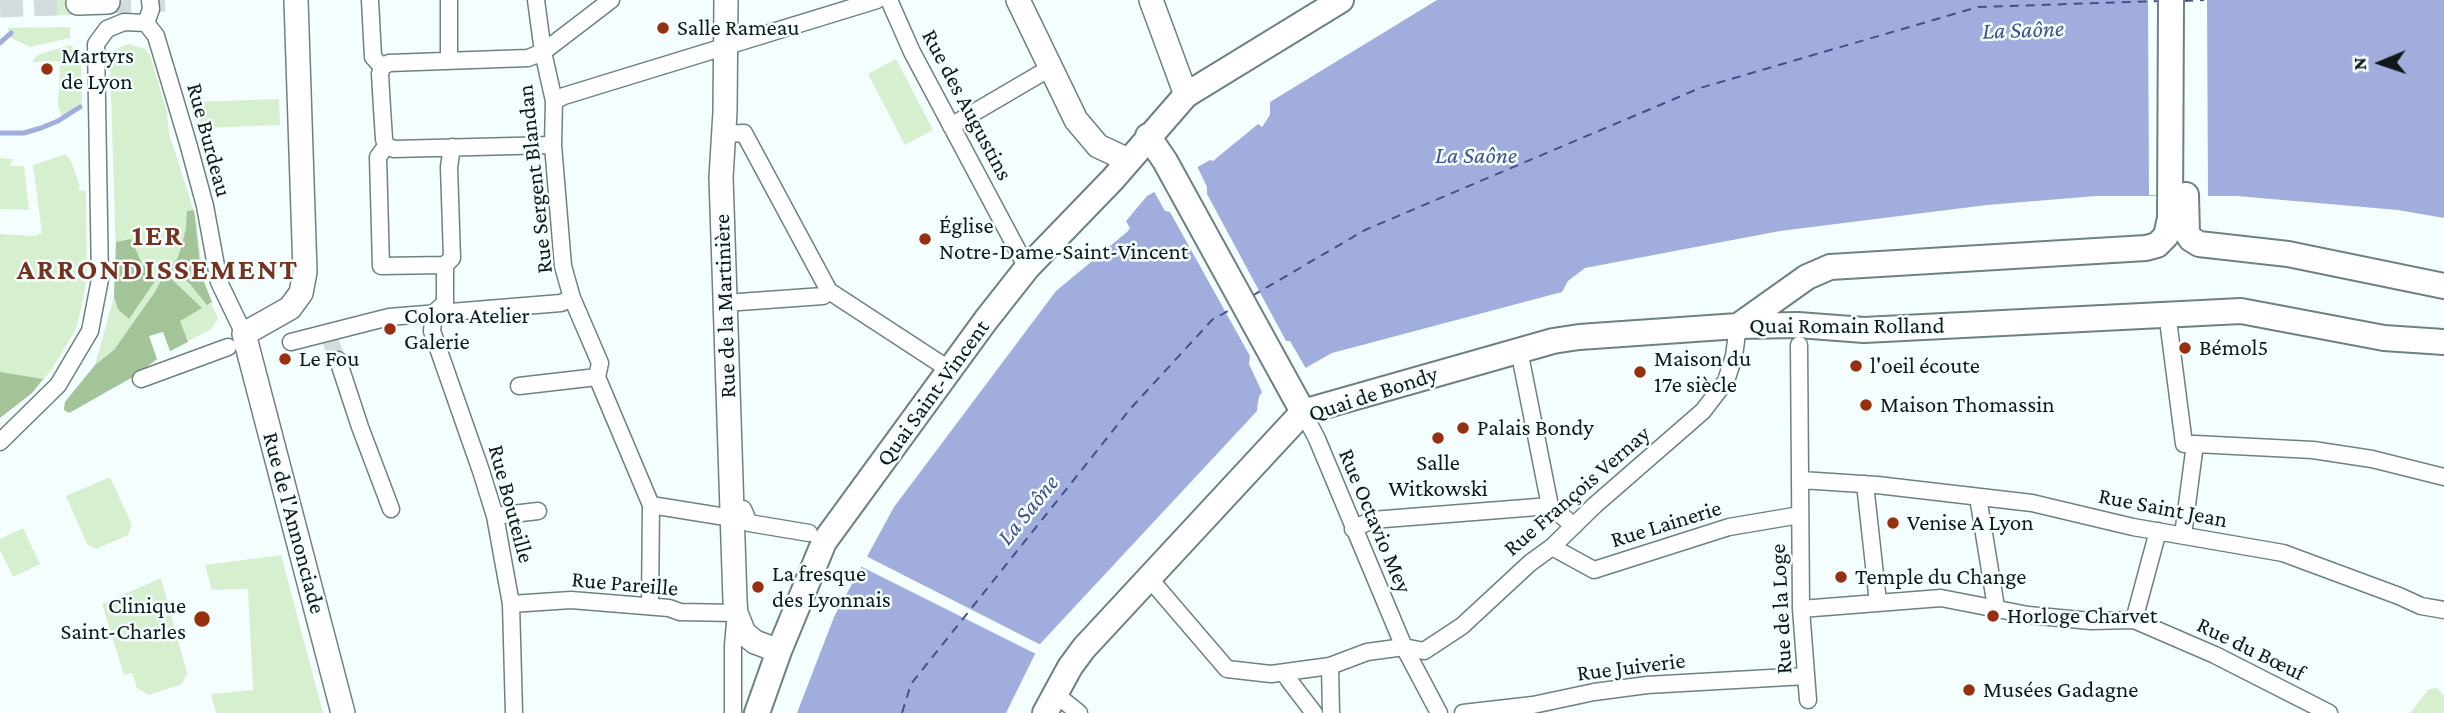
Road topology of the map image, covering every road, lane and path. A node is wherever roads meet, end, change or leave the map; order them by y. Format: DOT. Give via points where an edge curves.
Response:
graph roads {
  1 [pos="150,0"];
  2 [pos="296,0"];
  3 [pos="370,0"];
  4 [pos="449,0"];
  5 [pos="536,0"];
  6 [pos="611,0"];
  7 [pos="726,0"];
  8 [pos="877,0"];
  9 [pos="888,0"];
  10 [pos="1018,0"];
  11 [pos="1151,0"];
  12 [pos="1341,0"];
  13 [pos="2171,0"];
  14 [pos="2185,0"];
  15 [pos="108,2"];
  16 [pos="78,4"];
  17 [pos="146,23"];
  18 [pos="726,47"];
  19 [pos="543,52"];
  20 [pos="450,61"];
  21 [pos="382,66"];
  22 [pos="1050,68"];
  23 [pos="1186,95"];
  24 [pos="554,101"];
  25 [pos="951,126"];
  26 [pos="723,134"];
  27 [pos="1148,136"];
  28 [pos="553,145"];
  29 [pos="386,146"];
  30 [pos="452,147"];
  31 [pos="1128,160"];
  32 [pos="2178,195"];
  33 [pos="444,265"];
  34 [pos="1027,268"];
  35 [pos="2444,286"];
  36 [pos="830,291"];
  37 [pos="572,298"];
  38 [pos="725,303"];
  39 [pos="435,313"];
  40 [pos="1738,326"];
  41 [pos="2169,328"];
  42 [pos="236,341"];
  43 [pos="291,342"];
  44 [pos="2444,342"];
  45 [pos="1799,345"];
  46 [pos="1519,351"];
  47 [pos="338,360"];
  48 [pos="950,370"];
  49 [pos="597,377"];
  50 [pos="141,379"];
  51 [pos="519,386"];
  52 [pos="1303,412"];
  53 [pos="0,442"];
  54 [pos="2195,444"];
  55 [pos="2444,477"];
  56 [pos="1801,480"];
  57 [pos="1865,484"];
  58 [pos="1978,497"];
  59 [pos="651,505"];
  60 [pos="1550,506"];
  61 [pos="391,509"];
  62 [pos="538,511"];
  63 [pos="737,514"];
  64 [pos="1800,515"];
  65 [pos="495,516"];
  66 [pos="1574,526"];
  67 [pos="1353,528"];
  68 [pos="2158,531"];
  69 [pos="809,534"];
  70 [pos="2183,535"];
  71 [pos="1552,547"];
  72 [pos="1149,578"];
  73 [pos="1878,601"];
  74 [pos="511,604"];
  75 [pos="650,606"];
  76 [pos="1996,607"];
  77 [pos="1801,609"];
  78 [pos="2444,610"];
  79 [pos="736,612"];
  80 [pos="2134,620"];
  81 [pos="1404,647"];
  82 [pos="779,651"];
  83 [pos="1330,666"];
  84 [pos="1288,672"];
  85 [pos="1806,676"];
  86 [pos="1808,700"];
  87 [pos="1050,703"];
  88 [pos="343,713"];
  89 [pos="514,713"];
  90 [pos="733,713"];
  91 [pos="757,713"];
  92 [pos="1079,713"];
  93 [pos="1314,713"];
  94 [pos="1331,713"];
  95 [pos="1439,713"];
  96 [pos="1463,713"];
  97 [pos="2329,713"];
  1 -- 17 [label="street"];
  2 -- 42 [label="street" via="305,272 301,293 290,308"];
  3 -- 21 [label="street" via="373,57"];
  4 -- 20 [label="street"];
  5 -- 19 [label="street, Rue Sergent Blandan"];
  6 -- 19 [label="street"];
  7 -- 18 [label="street, Rue de la Martinière"];
  8 -- 18 [label="street"];
  9 -- 25 [label="street, Rue des Augustins"];
  10 -- 22 [label="street"];
  11 -- 23 [label="street"];
  12 -- 23 [label="main road, Quai Saint-Vincent"];
  13 -- 32 [label="main road"];
  14 -- 32 [label="main road"];
  15 -- 16 [label="street"];
  17 -- 42 [label="street, Rue Burdeau" via="156,36 188,144"];
  17 -- 53 [label="street" via="124,22 107,29 96,44 100,279 90,331 58,385"];
  18 -- 24 [label="street"];
  18 -- 26 [label="street, Rue de la Martinière"];
  19 -- 20 [label="street" via="528,58"];
  19 -- 24 [label="street, Rue Sergent Blandan"];
  20 -- 21 [label="street"];
  21 -- 29 [label="street"];
  22 -- 25 [label="street"];
  22 -- 31 [label="street" via="1090,140"];
  23 -- 27 [label="main road, Quai Saint-Vincent"];
  24 -- 28 [label="street, Rue Sergent Blandan"];
  25 -- 34 [label="street, Rue des Augustins"];
  26 -- 36 [label="street" via="744,133"];
  26 -- 38 [label="street, Rue de la Martinière"];
  27 -- 31 [label="main road, Quai Saint-Vincent"];
  27 -- 52 [label="main road"];
  28 -- 30 [label="street"];
  28 -- 37 [label="street, Rue Sergent Blandan" via="563,266"];
  29 -- 30 [label="street"];
  29 -- 33 [label="street" via="378,157 381,266"];
  30 -- 33 [label="street" via="452,258"];
  31 -- 34 [label="main road, Quai Saint-Vincent"];
  32 -- 35 [label="main road" via="2188,233 2199,244 2288,254"];
  32 -- 40 [label="main road, Quai Romain Rolland" via="2170,228 2157,246 1830,267 1807,277"];
  33 -- 39 [label="street" via="445,303"];
  34 -- 48 [label="main road, Quai Saint-Vincent"];
  36 -- 38 [label="street" via="823,296"];
  36 -- 48 [label="street"];
  37 -- 39 [label="street" via="561,303"];
  37 -- 49 [label="street, Rue Sergent Blandan" via="600,363"];
  38 -- 63 [label="street, Rue de la Martinière"];
  39 -- 43 [label="street" via="389,317 329,336"];
  39 -- 65 [label="street, Rue Bouteille" via="432,331"];
  40 -- 44 [label="main road, Quai Romain Rolland" via="1864,330 2241,312 2384,338"];
  40 -- 46 [label="main road, Quai de Bondy" via="1579,337"];
  40 -- 66 [label="street, Rue François Vernay" via="1726,381 1703,411"];
  41 -- 54 [label="street" via="2184,444"];
  42 -- 50 [label="street"];
  42 -- 88 [label="street, Rue de l'Annonciade"];
  45 -- 56 [label="street, Rue de la Loge"];
  46 -- 52 [label="main road, Quai de Bondy"];
  46 -- 60 [label="street"];
  47 -- 61 [label="street"];
  48 -- 82 [label="main road, Quai Saint-Vincent" via="824,542"];
  49 -- 51 [label="street"];
  49 -- 59 [label="street, Rue Sergent Blandan"];
  52 -- 67 [label="street, Rue Octavio Mey"];
  52 -- 72 [label="main road, Quai de Bondy"];
  54 -- 55 [label="street" via="2313,450"];
  54 -- 70 [label="street"];
  56 -- 57 [label="street, Rue Saint Jean"];
  56 -- 64 [label="street, Rue de la Loge"];
  57 -- 58 [label="street, Rue Saint Jean"];
  57 -- 73 [label="street"];
  58 -- 68 [label="street, Rue Saint Jean" via="2032,503"];
  58 -- 76 [label="street"];
  59 -- 63 [label="street"];
  59 -- 75 [label="street"];
  60 -- 66 [label="street"];
  60 -- 67 [label="street" via="1373,520"];
  62 -- 65 [label="street"];
  63 -- 69 [label="street" via="749,523"];
  63 -- 79 [label="street, Rue de la Martinière"];
  64 -- 71 [label="street, Rue Lainerie" via="1729,527 1594,570"];
  64 -- 77 [label="street, Rue de la Loge"];
  65 -- 74 [label="street, Rue Bouteille"];
  66 -- 71 [label="street, Rue François Vernay"];
  67 -- 81 [label="street, Rue Octavio Mey"];
  68 -- 70 [label="street, Rue Saint Jean"];
  68 -- 80 [label="street"];
  70 -- 78 [label="street, Rue Saint Jean" via="2283,553 2421,606"];
  71 -- 81 [label="street, Rue François Vernay" via="1447,637 1424,651"];
  72 -- 84 [label="street, Rue François Vernay" via="1227,669"];
  72 -- 87 [label="main road, Quai de Bondy" via="1084,648"];
  73 -- 76 [label="street" via="1941,597"];
  73 -- 77 [label="street"];
  74 -- 75 [label="street, Rue Pareille" via="571,600"];
  74 -- 89 [label="street, Rue Bouteille"];
  75 -- 79 [label="street, Rue Pareille" via="680,612"];
  76 -- 80 [label="street" via="2091,621"];
  77 -- 85 [label="street, Rue de la Loge"];
  79 -- 82 [label="street" via="744,633"];
  79 -- 90 [label="street"];
  80 -- 97 [label="street, Rue du Bœuf"];
  81 -- 83 [label="street, Rue François Vernay" via="1367,652"];
  81 -- 95 [label="street, Rue Octavio Mey"];
  82 -- 91 [label="main road, Quai Saint-Vincent"];
  83 -- 84 [label="street, Rue François Vernay"];
  83 -- 94 [label="street"];
  84 -- 93 [label="street" via="1288,679"];
  85 -- 86 [label="street, Rue de la Loge"];
  85 -- 96 [label="street, Rue Juiverie" via="1647,685"];
  87 -- 92 [label="street"];
}
